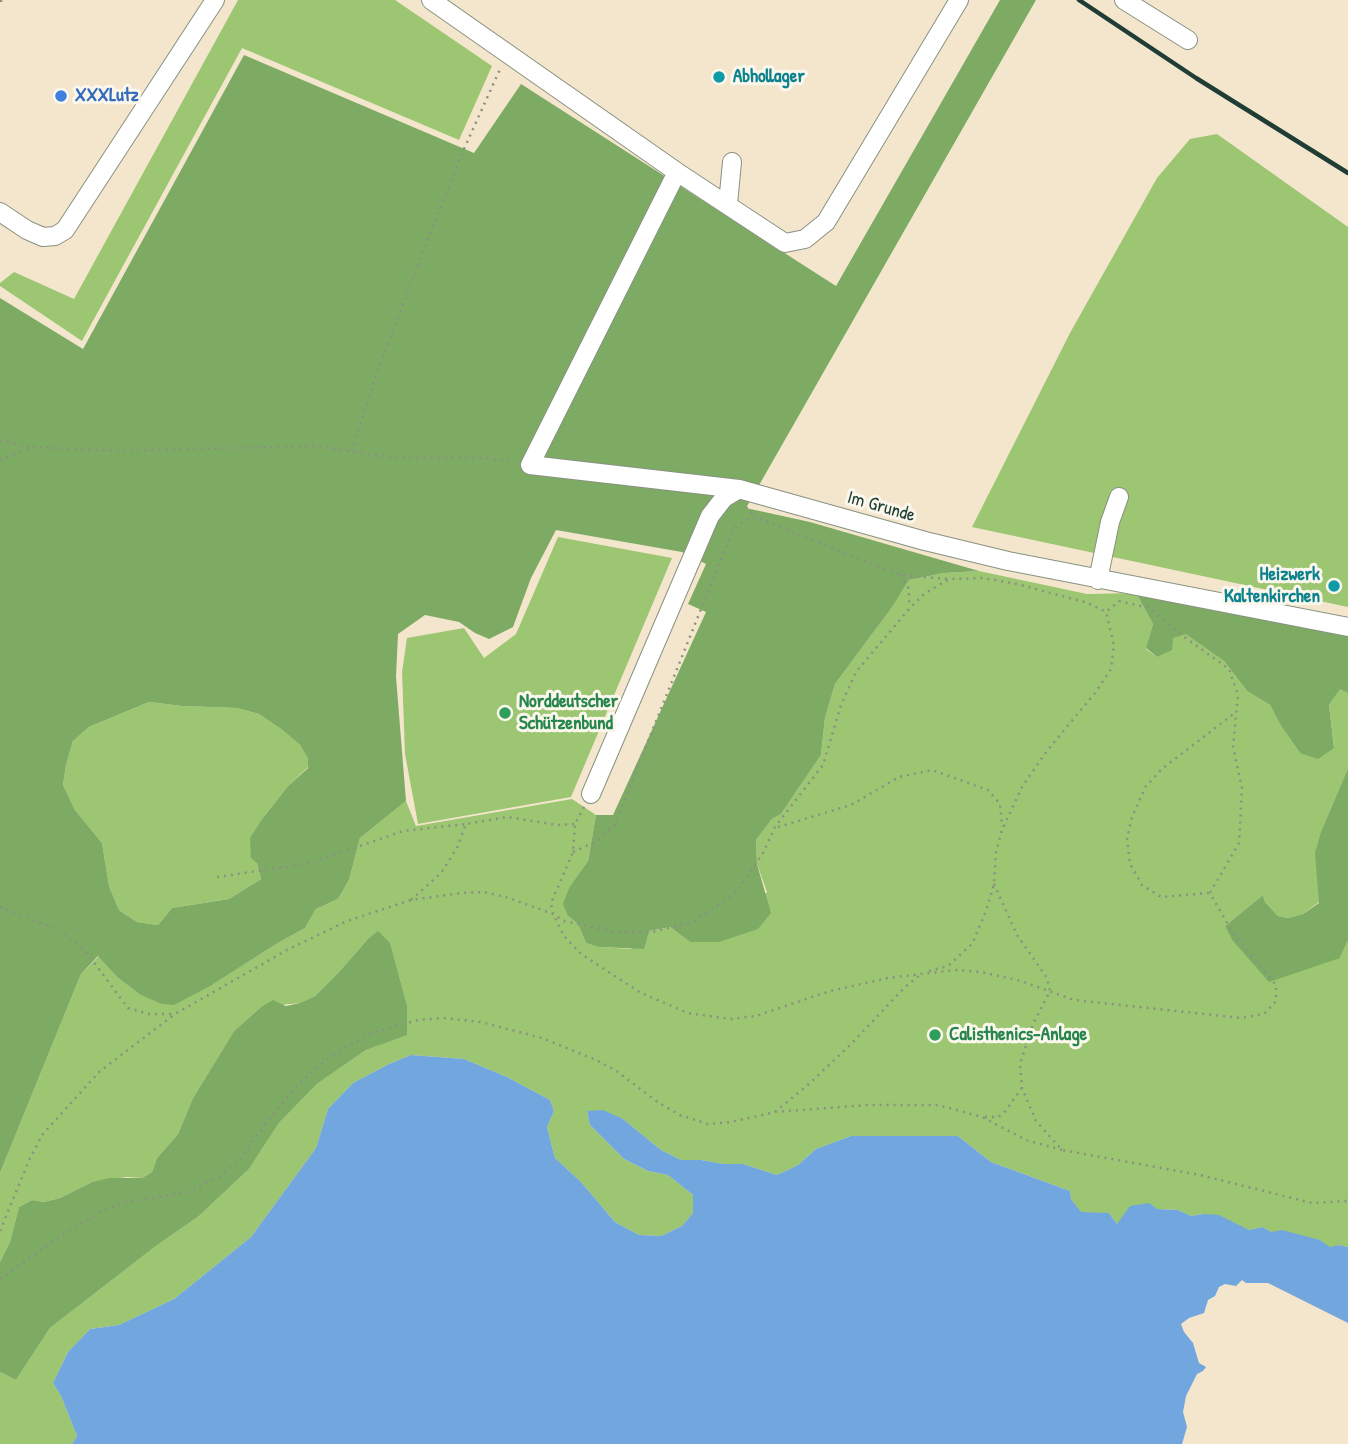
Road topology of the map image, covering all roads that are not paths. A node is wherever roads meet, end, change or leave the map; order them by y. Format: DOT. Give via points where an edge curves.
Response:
graph roads {
  1 [pos="215,0"];
  2 [pos="431,0"];
  3 [pos="959,0"];
  4 [pos="1124,0"];
  5 [pos="1188,40"];
  6 [pos="732,162"];
  7 [pos="677,172"];
  8 [pos="728,204"];
  9 [pos="0,212"];
  10 [pos="739,489"];
  11 [pos="1119,497"];
  12 [pos="1098,580"];
  13 [pos="1348,627"];
  14 [pos="591,793"];
  1 -- 9 [label="street" via="65,230 43,237"];
  2 -- 7 [label="street"];
  3 -- 8 [label="street" via="826,222 804,239 785,243"];
  4 -- 5 [label="street"];
  6 -- 8 [label="street"];
  7 -- 8 [label="street"];
  7 -- 10 [label="street, Im Grunde" via="530,465"];
  10 -- 12 [label="street, Im Grunde" via="925,541"];
  10 -- 14 [label="street" via="723,498 710,516"];
  11 -- 12 [label="street"];
  12 -- 13 [label="street, Im Grunde" via="1118,592"];
}
